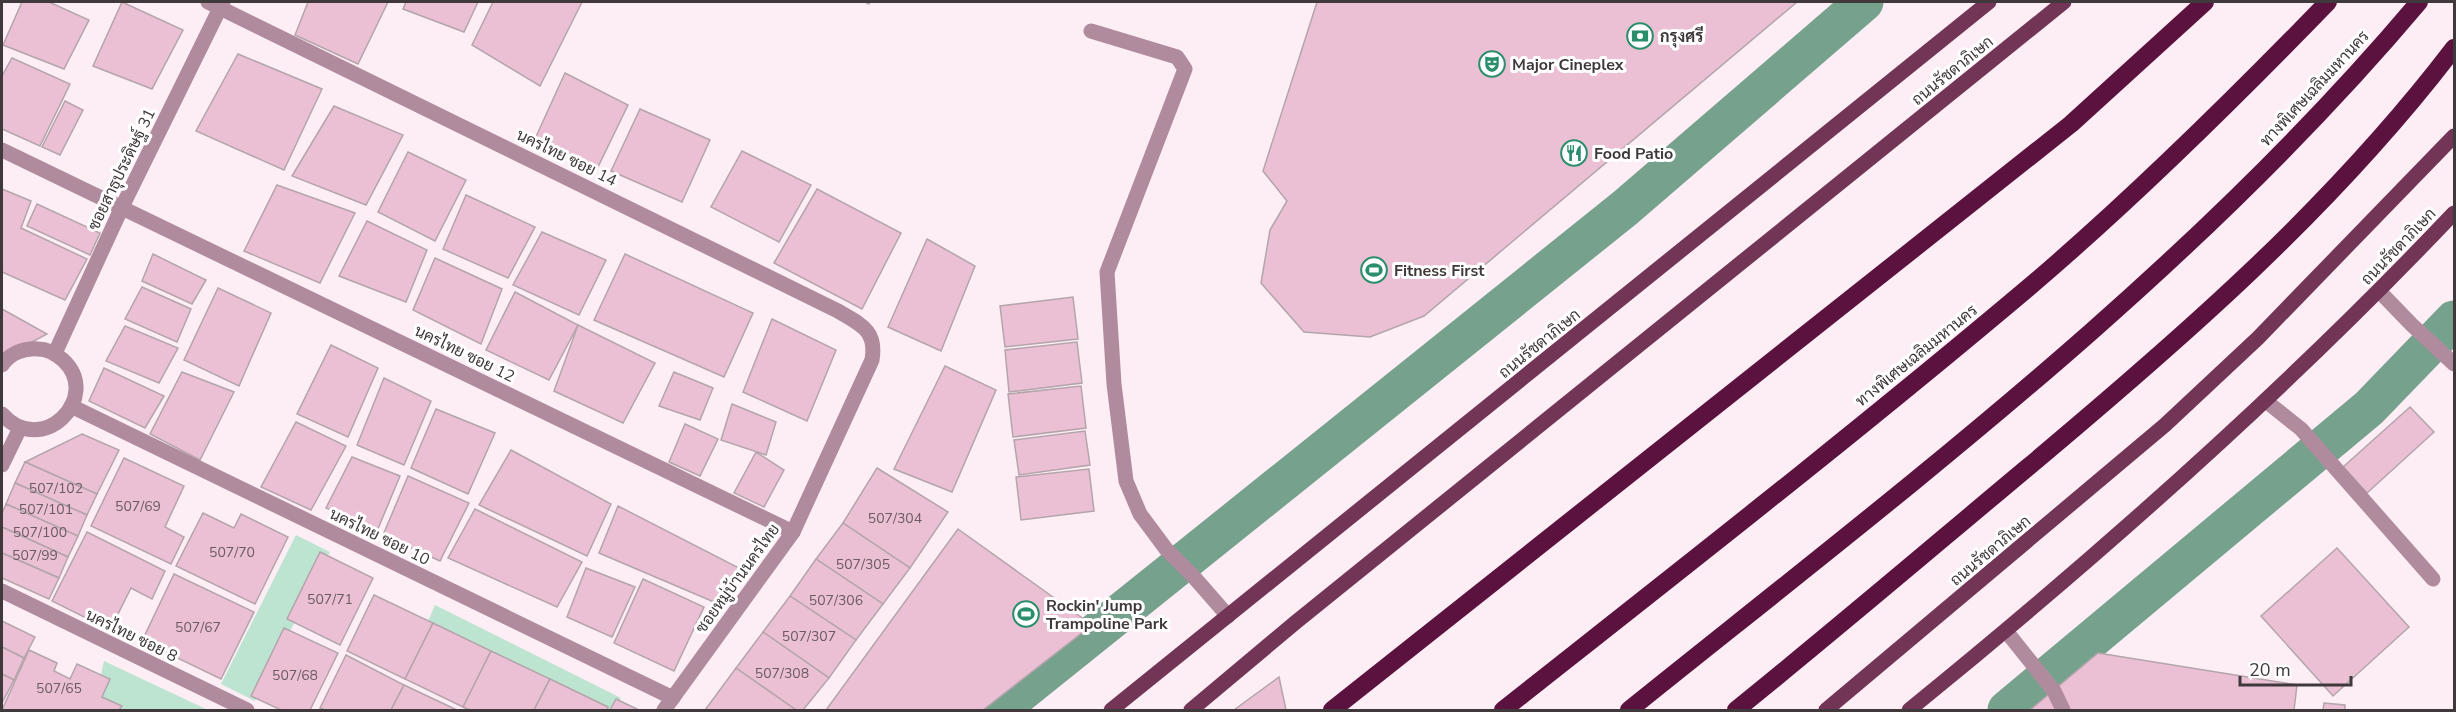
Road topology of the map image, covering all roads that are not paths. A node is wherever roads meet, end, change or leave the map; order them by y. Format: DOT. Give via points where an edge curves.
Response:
graph roads {
  1 [pos="1989,2"];
  2 [pos="2064,2"];
  3 [pos="2205,2"];
  4 [pos="2328,2"];
  5 [pos="2419,2"];
  6 [pos="217,3"];
  7 [pos="1091,31"];
  8 [pos="2454,48"];
  9 [pos="2454,136"];
  10 [pos="2,150"];
  11 [pos="122,207"];
  12 [pos="2454,213"];
  13 [pos="2380,291"];
  14 [pos="55,353"];
  15 [pos="873,360"];
  16 [pos="2450,360"];
  17 [pos="2,365"];
  18 [pos="2267,402"];
  19 [pos="71,406"];
  20 [pos="2,414"];
  21 [pos="20,428"];
  22 [pos="2,465"];
  23 [pos="793,532"];
  24 [pos="2433,579"];
  25 [pos="2,591"];
  26 [pos="1228,616"];
  27 [pos="2006,631"];
  28 [pos="668,704"];
  29 [pos="247,711"];
  30 [pos="1111,711"];
  31 [pos="1191,711"];
  32 [pos="1332,711"];
  33 [pos="1503,711"];
  34 [pos="1629,711"];
  35 [pos="1736,711"];
  36 [pos="1826,711"];
  37 [pos="1909,711"];
  38 [pos="2063,711"];
  1 -- 26 [label="main road, ถนนรัชดาภิเษก"];
  2 -- 31 [label="main road, ถนนรัชดาภิเษก"];
  3 -- 32 [label="highway" via="2071,124"];
  4 -- 33 [label="highway, ทางพิเศษเฉลิมมหานคร" via="2179,151 2029,287 1823,457"];
  5 -- 34 [label="highway, ทางพิเศษเฉลิมมหานคร" via="2294,140 2056,362"];
  6 -- 11 [label="street, ซอยสาธุประดิษฐ์ 31"];
  6 -- 15 [label="street, นครไทย ซอย 14" via="838,311 864,327 875,345"];
  7 -- 26 [label="street" via="1177,57 1185,69 1107,272 1114,384 1126,481 1140,514 1166,549"];
  8 -- 35 [label="highway" via="2367,154 2269,256 2162,354"];
  9 -- 36 [label="main road, ถนนรัชดาภิเษก" via="2258,338 2165,425"];
  10 -- 11 [label="street, นครไทย ซอย 12"];
  11 -- 14 [label="street, ซอยสาธุประดิษฐ์ 31"];
  11 -- 23 [label="street, นครไทย ซอย 12"];
  12 -- 13 [label="main road, ถนนรัชดาภิเษก"];
  13 -- 16 [label="street"];
  13 -- 18 [label="main road, ถนนรัชดาภิเษก"];
  14 -- 17 [label="street" via="28,349 15,353"];
  14 -- 19 [label="street" via="73,374 76,388"];
  15 -- 23 [label="street, ซอยหมู่บ้านนครไทย"];
  18 -- 24 [label="street" via="2304,432"];
  18 -- 27 [label="main road, ถนนรัชดาภิเษก"];
  19 -- 21 [label="street" via="58,422 46,428"];
  19 -- 28 [label="street, นครไทย ซอย 10"];
  20 -- 21 [label="street"];
  21 -- 22 [label="street"];
  23 -- 28 [label="street, ซอยหมู่บ้านนครไทย"];
  25 -- 29 [label="street, นครไทย ซอย 8"];
  26 -- 30 [label="main road, ถนนรัชดาภิเษก"];
  27 -- 37 [label="main road, ถนนรัชดาภิเษก"];
  27 -- 38 [label="street" via="2054,691"];
}
